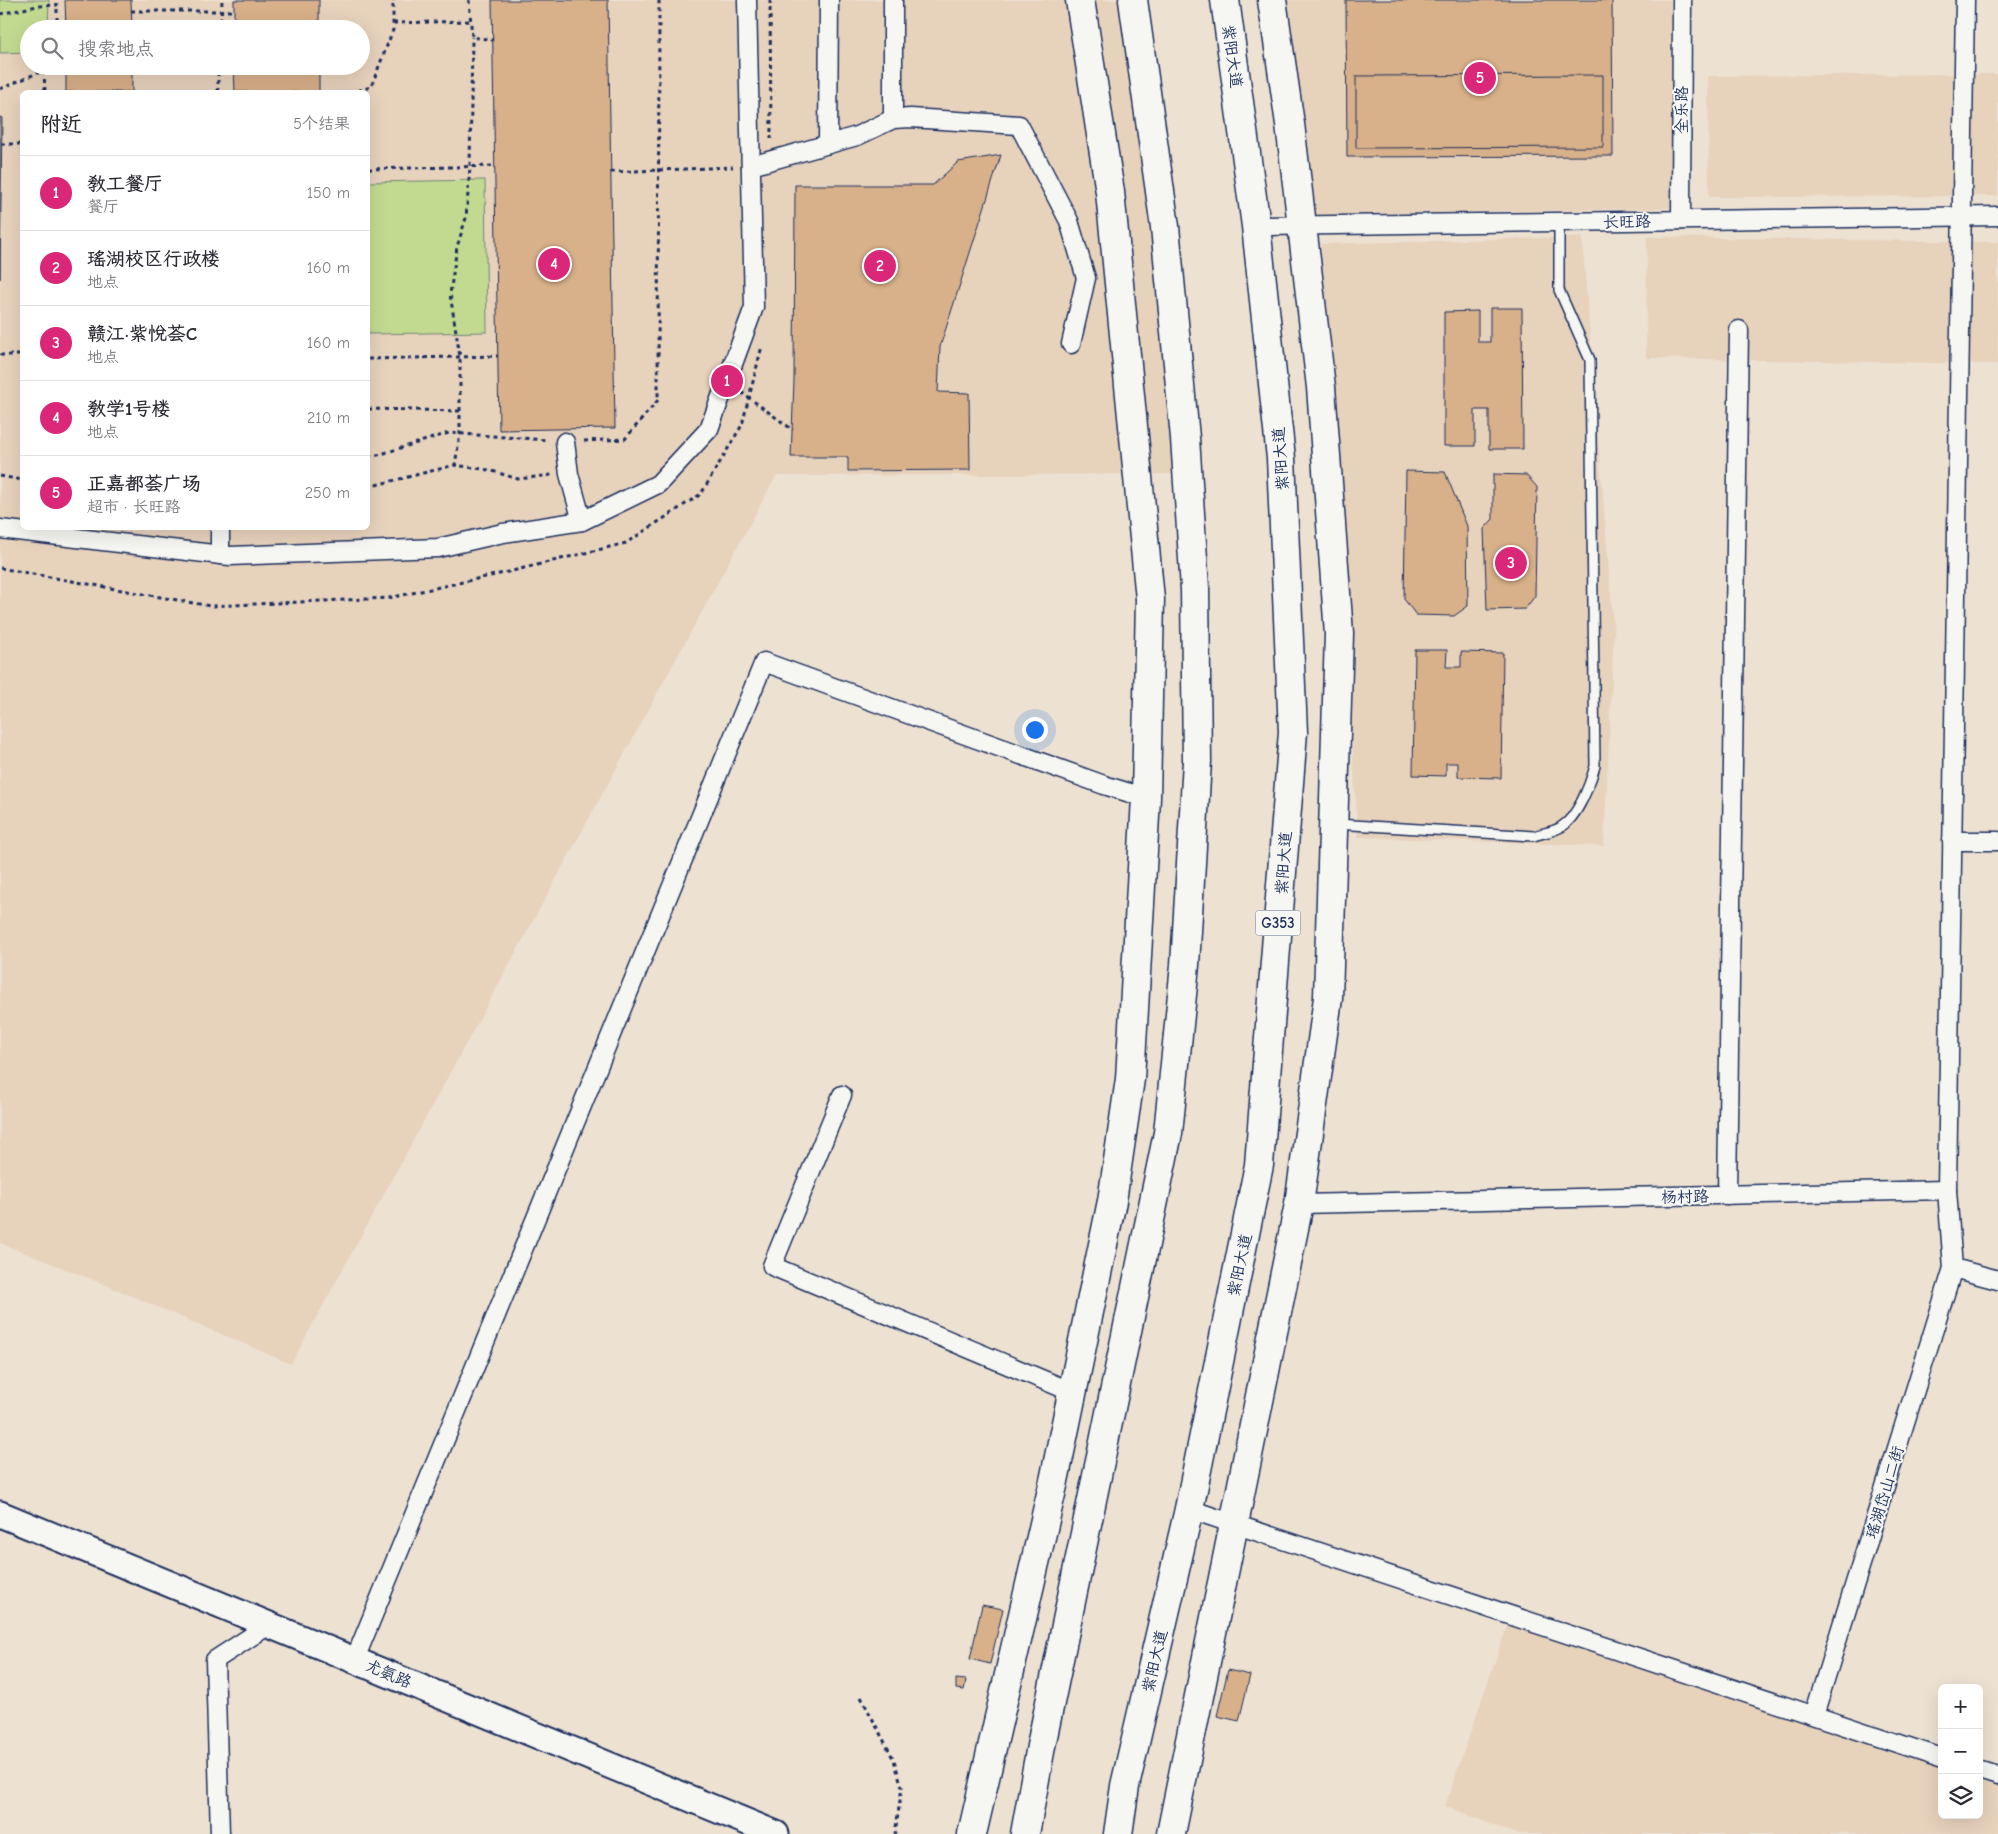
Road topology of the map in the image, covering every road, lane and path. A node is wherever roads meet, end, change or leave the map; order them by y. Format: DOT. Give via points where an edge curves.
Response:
graph roads {
  1 [pos="57,0"];
  2 [pos="222,0"];
  3 [pos="393,0"];
  4 [pos="470,0"];
  5 [pos="659,0"];
  6 [pos="747,0"];
  7 [pos="770,0"];
  8 [pos="829,0"];
  9 [pos="893,0"];
  10 [pos="1080,0"];
  11 [pos="1133,0"];
  12 [pos="1225,0"];
  13 [pos="1272,0"];
  14 [pos="1682,0"];
  15 [pos="1965,0"];
  16 [pos="57,5"];
  17 [pos="131,11"];
  18 [pos="222,11"];
  19 [pos="234,11"];
  20 [pos="0,14"];
  21 [pos="57,20"];
  22 [pos="222,20"];
  23 [pos="471,21"];
  24 [pos="393,23"];
  25 [pos="472,37"];
  26 [pos="493,40"];
  27 [pos="34,75"];
  28 [pos="44,75"];
  29 [pos="218,75"];
  30 [pos="0,89"];
  31 [pos="45,90"];
  32 [pos="218,90"];
  33 [pos="360,90"];
  34 [pos="893,119"];
  35 [pos="1,144"];
  36 [pos="20,144"];
  37 [pos="828,144"];
  38 [pos="772,160"];
  39 [pos="494,166"];
  40 [pos="751,166"];
  41 [pos="470,167"];
  42 [pos="370,169"];
  43 [pos="611,172"];
  44 [pos="658,172"];
  45 [pos="1998,216"];
  46 [pos="1962,217"];
  47 [pos="1681,220"];
  48 [pos="1558,222"];
  49 [pos="1302,225"];
  50 [pos="1256,226"];
  51 [pos="1739,330"];
  52 [pos="764,340"];
  53 [pos="1071,344"];
  54 [pos="20,354"];
  55 [pos="0,355"];
  56 [pos="498,356"];
  57 [pos="460,357"];
  58 [pos="370,359"];
  59 [pos="727,381"];
  60 [pos="749,398"];
  61 [pos="370,409"];
  62 [pos="460,411"];
  63 [pos="792,430"];
  64 [pos="460,434"];
  65 [pos="566,442"];
  66 [pos="370,456"];
  67 [pos="455,465"];
  68 [pos="568,474"];
  69 [pos="0,476"];
  70 [pos="20,480"];
  71 [pos="370,486"];
  72 [pos="582,521"];
  73 [pos="0,529"];
  74 [pos="220,530"];
  75 [pos="220,555"];
  76 [pos="0,568"];
  77 [pos="1146,798"];
  78 [pos="1333,824"];
  79 [pos="1952,841"];
  80 [pos="1998,841"];
  81 [pos="842,1095"];
  82 [pos="1947,1190"];
  83 [pos="1727,1195"];
  84 [pos="1299,1204"];
  85 [pos="1954,1268"];
  86 [pos="1998,1280"];
  87 [pos="1072,1392"];
  88 [pos="1189,1508"];
  89 [pos="0,1514"];
  90 [pos="1234,1524"];
  91 [pos="269,1625"];
  92 [pos="355,1659"];
  93 [pos="861,1697"];
  94 [pos="1814,1715"];
  95 [pos="1938,1757"];
  96 [pos="1983,1771"];
  97 [pos="1998,1776"];
  98 [pos="220,1834"];
  99 [pos="776,1834"];
  100 [pos="894,1834"];
  101 [pos="972,1834"];
  102 [pos="1025,1834"];
  103 [pos="1118,1834"];
  104 [pos="1171,1834"];
  1 -- 16 [label="path"];
  2 -- 18 [label="path"];
  3 -- 24 [label="path"];
  4 -- 23 [label="path"];
  5 -- 44 [label="path"];
  6 -- 40 [label="street"];
  7 -- 38 [label="path"];
  8 -- 37 [label="street"];
  9 -- 34 [label="street"];
  10 -- 77 [label="main road" via="1110,192 1150,599"];
  11 -- 102 [label="main road" via="1165,227 1185,438 1195,589 1197,761 1185,965 1168,1133"];
  12 -- 50 [label="main road, 紫阳大道 / G353"];
  13 -- 49 [label="main road"];
  14 -- 47 [label="street, 全乐路"];
  15 -- 46 [label="street"];
  16 -- 20 [label="path"];
  16 -- 21 [label="path"];
  17 -- 18 [label="path"];
  18 -- 19 [label="path"];
  18 -- 22 [label="path"];
  23 -- 24 [label="path"];
  23 -- 25 [label="path"];
  24 -- 33 [label="path" via="372,87"];
  25 -- 26 [label="path"];
  25 -- 41 [label="path"];
  27 -- 30 [label="path"];
  28 -- 31 [label="path"];
  29 -- 32 [label="path"];
  34 -- 37 [label="street" via="857,136"];
  34 -- 53 [label="street" via="1019,125 1068,221 1086,278"];
  35 -- 36 [label="path"];
  37 -- 38 [label="street"];
  38 -- 40 [label="street"];
  39 -- 41 [label="path"];
  40 -- 44 [label="path"];
  40 -- 59 [label="street" via="754,307"];
  41 -- 42 [label="path"];
  41 -- 57 [label="path" via="466,218 457,246 450,294"];
  43 -- 44 [label="path"];
  44 -- 65 [label="path" via="658,400 625,439"];
  45 -- 46 [label="street, 长旺路"];
  46 -- 47 [label="street, 长旺路"];
  46 -- 79 [label="street"];
  47 -- 48 [label="street, 长旺路"];
  48 -- 49 [label="street, 长旺路"];
  48 -- 78 [label="lane" via="1558,290 1590,360 1595,766 1591,784 1578,808 1562,827 1534,836"];
  49 -- 50 [label="street, 长旺路"];
  49 -- 78 [label="main road" via="1321,387 1339,634"];
  50 -- 88 [label="main road, 紫阳大道 / G353" via="1281,458 1293,732 1260,1165"];
  51 -- 83 [label="street"];
  52 -- 60 [label="path"];
  54 -- 55 [label="path"];
  56 -- 57 [label="path"];
  57 -- 58 [label="path"];
  57 -- 62 [label="path"];
  59 -- 60 [label="path"];
  59 -- 72 [label="street" via="709,430 658,484"];
  60 -- 63 [label="path"];
  60 -- 76 [label="path" via="742,425 701,494 626,543 504,573 389,598 210,606"];
  61 -- 62 [label="path"];
  62 -- 64 [label="path"];
  64 -- 65 [label="path"];
  64 -- 66 [label="path" via="449,433"];
  64 -- 67 [label="path"];
  65 -- 68 [label="street"];
  67 -- 68 [label="path" via="518,479"];
  67 -- 71 [label="path"];
  68 -- 72 [label="street"];
  69 -- 70 [label="path"];
  72 -- 75 [label="street" via="503,533 438,548"];
  73 -- 75 [label="street"];
  74 -- 75 [label="street"];
  77 -- 87 [label="main road" via="1130,1079 1112,1201"];
  77 -- 92 [label="street" via="764,662"];
  78 -- 84 [label="main road" via="1328,998"];
  79 -- 80 [label="street"];
  79 -- 82 [label="street"];
  81 -- 87 [label="street" via="772,1266"];
  82 -- 83 [label="street, 杨村路"];
  82 -- 85 [label="street"];
  83 -- 84 [label="street, 杨村路"];
  84 -- 90 [label="main road"];
  85 -- 86 [label="street"];
  85 -- 94 [label="street, 瑶湖岱山二街"];
  87 -- 101 [label="main road"];
  88 -- 90 [label="street"];
  88 -- 103 [label="main road, 紫阳大道 / G353" via="1125,1786"];
  89 -- 91 [label="main road, 尤氨路"];
  90 -- 94 [label="street"];
  90 -- 104 [label="main road"];
  91 -- 92 [label="main road, 尤氨路"];
  91 -- 98 [label="street" via="215,1660"];
  92 -- 99 [label="main road, 尤氨路"];
  93 -- 100 [label="path" via="894,1760 902,1787"];
  94 -- 95 [label="street"];
  96 -- 97 [label="street"];
}
